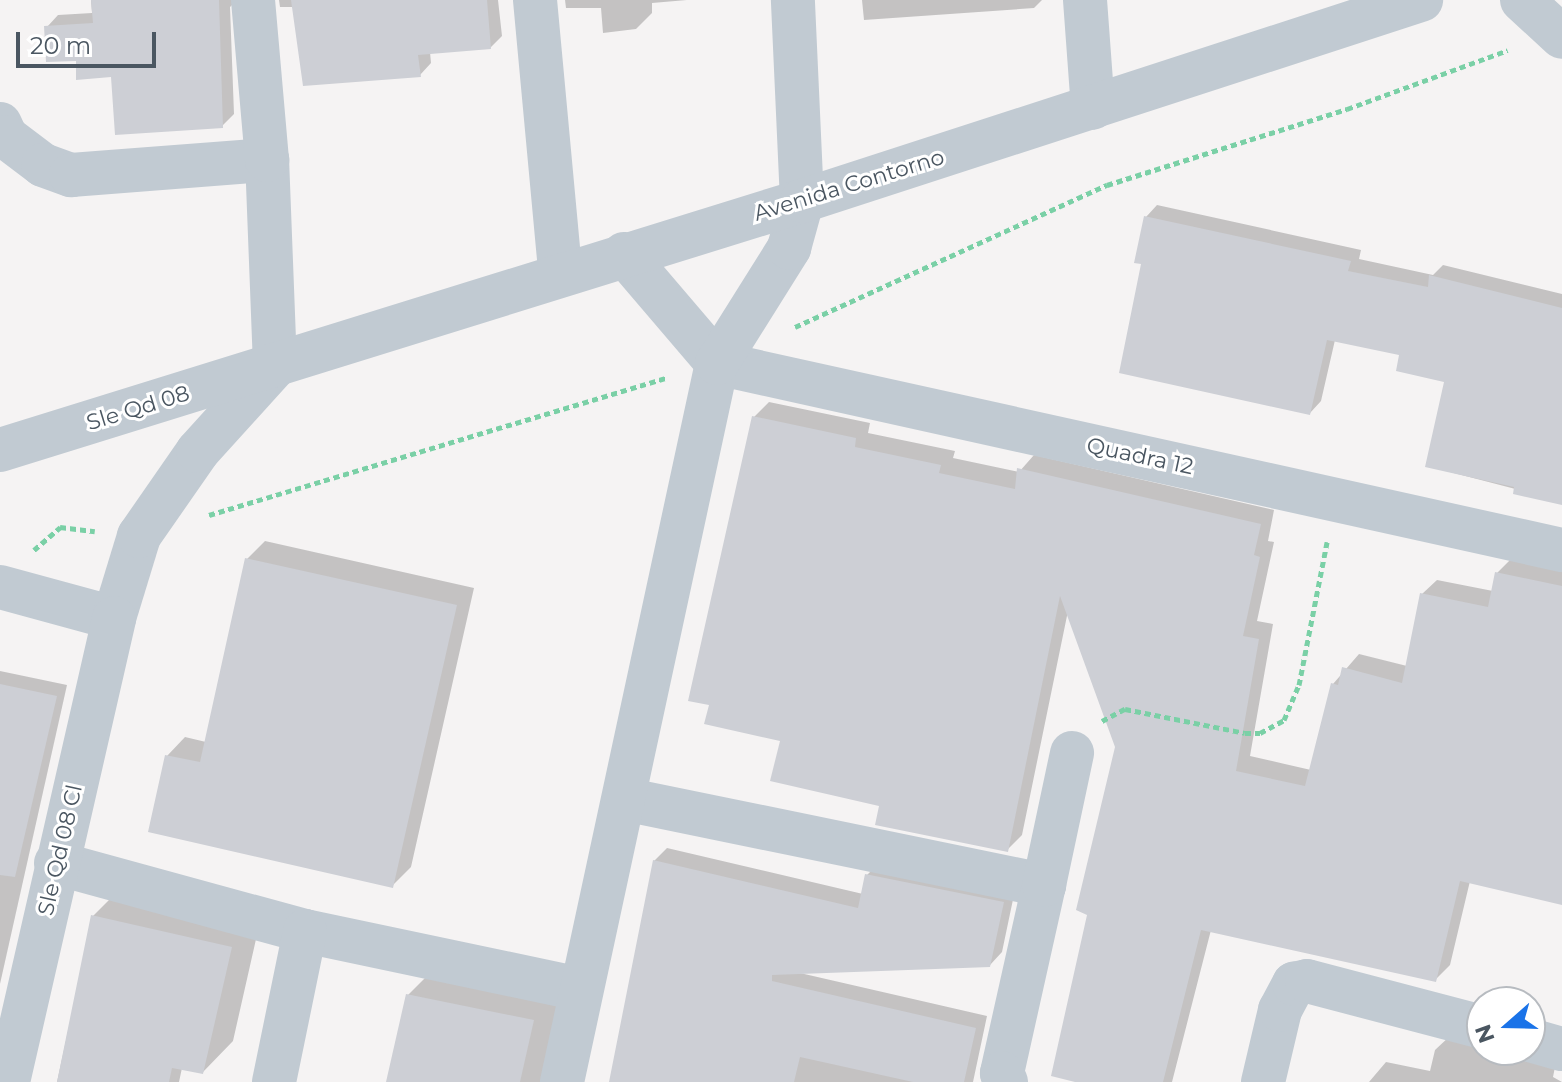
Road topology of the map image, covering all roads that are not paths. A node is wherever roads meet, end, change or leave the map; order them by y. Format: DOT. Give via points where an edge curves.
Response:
graph roads {
  1 [pos="253,0"];
  2 [pos="535,0"];
  3 [pos="793,0"];
  4 [pos="1085,0"];
  5 [pos="1421,0"];
  6 [pos="1522,0"];
  7 [pos="1377,7"];
  8 [pos="1562,37"];
  9 [pos="1093,108"];
  10 [pos="0,124"];
  11 [pos="267,160"];
  12 [pos="802,201"];
  13 [pos="624,254"];
  14 [pos="560,272"];
  15 [pos="717,363"];
  16 [pos="275,366"];
  17 [pos="0,450"];
  18 [pos="1562,550"];
  19 [pos="0,587"];
  20 [pos="114,618"];
  21 [pos="1072,753"];
  22 [pos="624,799"];
  23 [pos="56,863"];
  24 [pos="1044,885"];
  25 [pos="305,931"];
  26 [pos="580,989"];
  27 [pos="1466,1023"];
  28 [pos="8,1082"];
  29 [pos="274,1082"];
  30 [pos="562,1082"];
  31 [pos="1006,1082"];
  32 [pos="1263,1082"];
  1 -- 11 [label="street"];
  2 -- 14 [label="street"];
  3 -- 12 [label="street"];
  4 -- 9 [label="street"];
  5 -- 7 [label="street, Avenida Contorno"];
  6 -- 8 [label="street"];
  7 -- 9 [label="street, Avenida Contorno"];
  9 -- 12 [label="street, Avenida Contorno"];
  10 -- 11 [label="street" via="6,137 43,165 71,175"];
  11 -- 16 [label="street"];
  12 -- 13 [label="street, Avenida Contorno"];
  12 -- 15 [label="street" via="789,248"];
  13 -- 14 [label="street, Avenida Contorno"];
  13 -- 15 [label="street"];
  14 -- 16 [label="street, Avenida Contorno"];
  15 -- 18 [label="street, Quadra 12"];
  15 -- 22 [label="street"];
  16 -- 17 [label="street, Sle Qd 08"];
  16 -- 20 [label="street, Sle Qd 08 Cl" via="198,451 139,536"];
  19 -- 20 [label="street"];
  20 -- 23 [label="street, Sle Qd 08 Cl"];
  21 -- 24 [label="street"];
  22 -- 24 [label="street"];
  22 -- 26 [label="street"];
  23 -- 25 [label="street"];
  23 -- 28 [label="street, Sle Qd 08 Cl"];
  24 -- 31 [label="street" via="1002,1073"];
  25 -- 26 [label="street"];
  25 -- 29 [label="street"];
  26 -- 30 [label="street"];
  27 -- 32 [label="street" via="1307,981 1294,984 1280,1010"];
}
